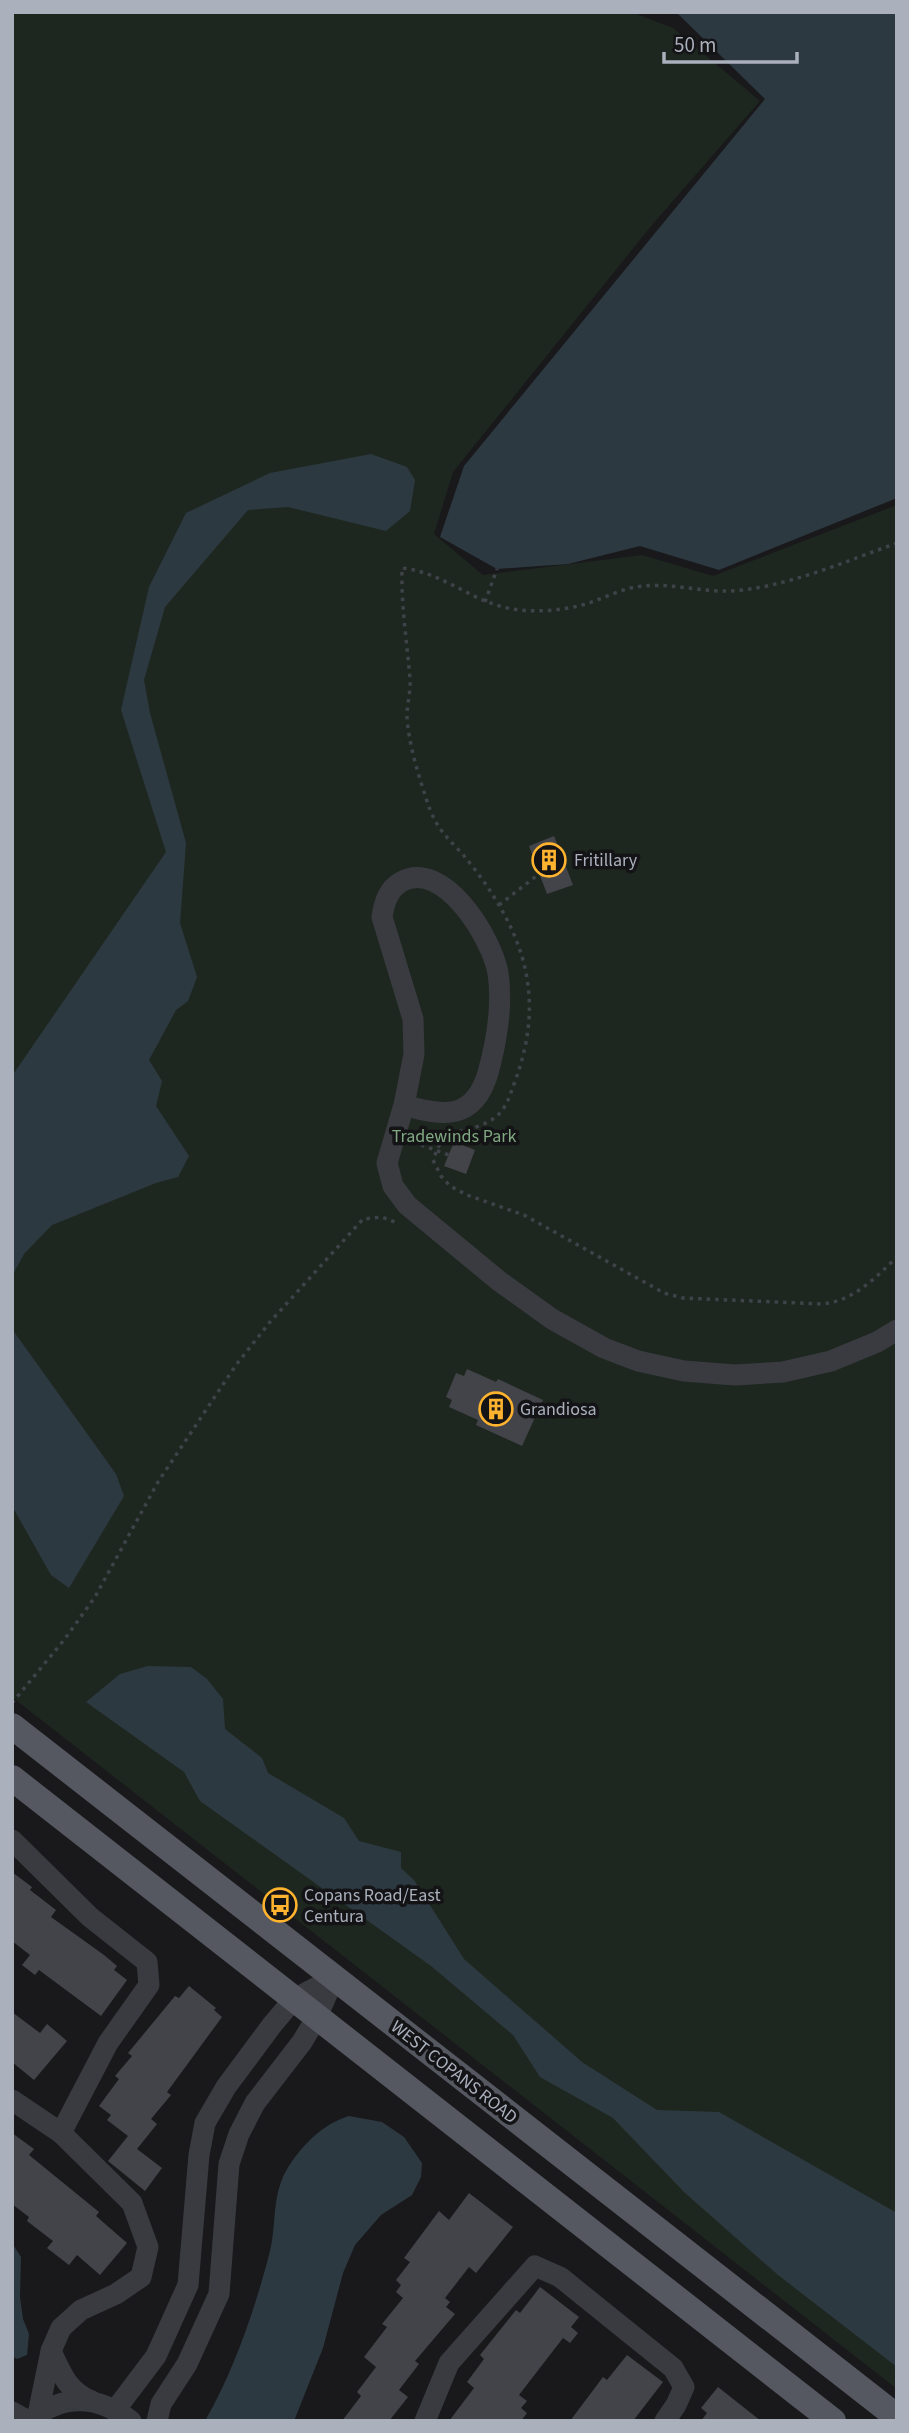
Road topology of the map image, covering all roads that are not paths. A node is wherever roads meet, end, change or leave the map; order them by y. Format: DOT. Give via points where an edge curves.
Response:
graph roads {
  1 [pos="404,1105"];
  2 [pos="897,1330"];
  3 [pos="12,1726"];
  4 [pos="12,1778"];
  5 [pos="12,1840"];
  6 [pos="334,1978"];
  7 [pos="294,1999"];
  8 [pos="317,2017"];
  9 [pos="12,2099"];
  10 [pos="205,2123"];
  11 [pos="61,2133"];
  12 [pos="239,2134"];
  13 [pos="174,2316"];
  14 [pos="202,2333"];
  15 [pos="51,2351"];
  16 [pos="94,2401"];
  17 [pos="12,2412"];
  18 [pos="123,2415"];
  19 [pos="897,2417"];
  20 [pos="32,2419"];
  21 [pos="157,2421"];
  22 [pos="425,2421"];
  23 [pos="665,2421"];
  24 [pos="833,2421"];
  1 -- 1 [label="street" via="448,1114 474,1101 485,1084 500,1011 498,971 485,939 460,902 441,883 424,877 409,877 396,885 384,901 382,917 413,1019 414,1054"];
  1 -- 2 [label="street" via="387,1163 393,1186 407,1205 499,1281 552,1319 604,1348 638,1361 735,1376 831,1361"];
  3 -- 6 [label="main road, WEST COPANS ROAD"];
  4 -- 7 [label="main road"];
  5 -- 11 [label="street" via="90,1917 146,1962 149,1985 108,2043"];
  6 -- 7 [label="street"];
  6 -- 8 [label="street"];
  6 -- 19 [label="main road, WEST COPANS ROAD"];
  7 -- 8 [label="main road"];
  7 -- 10 [label="street" via="226,2087"];
  8 -- 12 [label="street" via="255,2102"];
  8 -- 24 [label="main road"];
  9 -- 11 [label="street"];
  10 -- 12 [label="street"];
  10 -- 13 [label="street" via="198,2155 188,2285"];
  11 -- 15 [label="street" via="132,2203 148,2247 141,2277 81,2310 61,2328"];
  12 -- 14 [label="street" via="229,2164 219,2294"];
  13 -- 14 [label="street"];
  13 -- 18 [label="street"];
  14 -- 21 [label="street" via="160,2404"];
  15 -- 16 [label="street" via="66,2384 79,2396"];
  15 -- 20 [label="street"];
  16 -- 18 [label="street"];
  16 -- 20 [label="street" via="55,2405"];
  17 -- 20 [label="street"];
  22 -- 23 [label="street" via="449,2363 536,2266 560,2277 673,2368 684,2387"];
}
